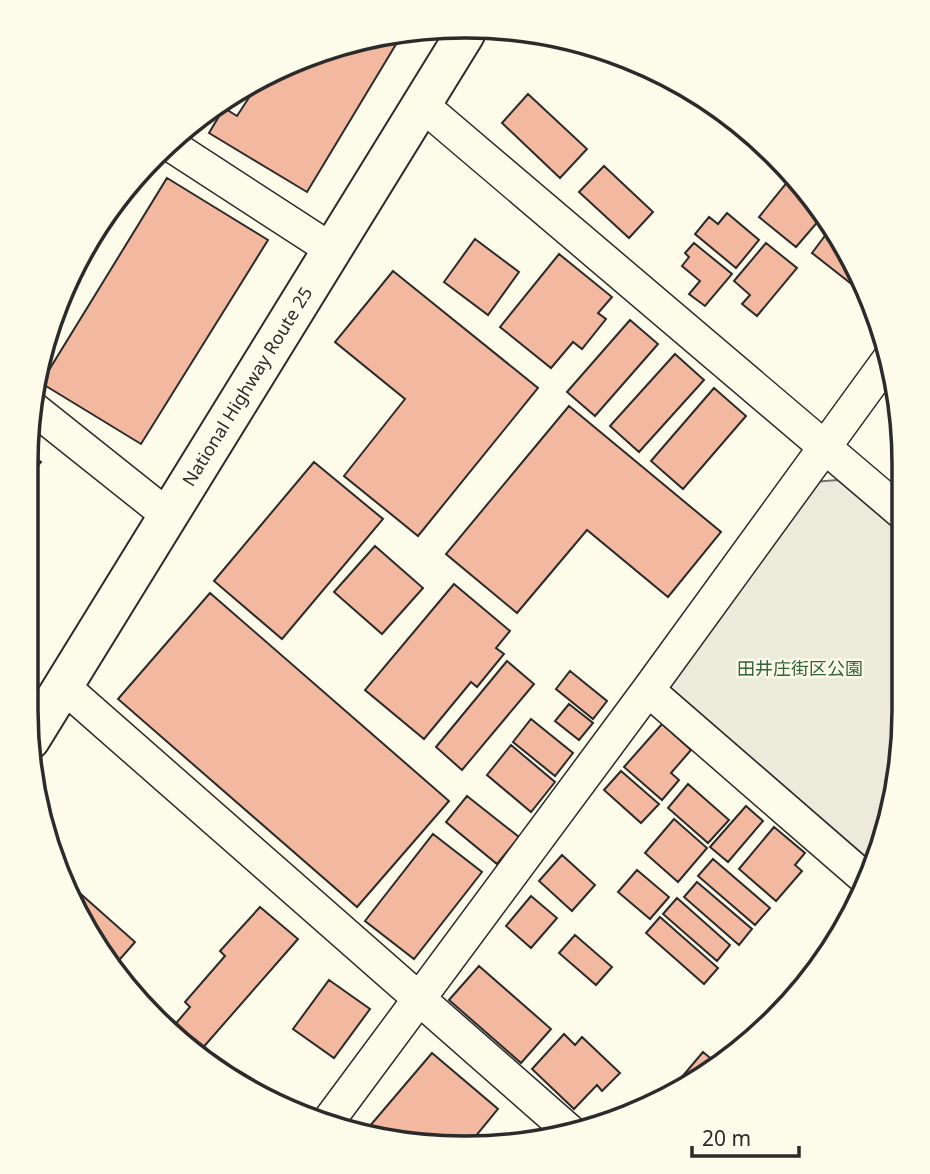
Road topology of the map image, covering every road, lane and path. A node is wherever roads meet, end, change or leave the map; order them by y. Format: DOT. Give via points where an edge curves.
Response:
graph roads {
  1 [pos="462,38"];
  2 [pos="421,104"];
  3 [pos="178,150"];
  4 [pos="332,250"];
  5 [pos="880,370"];
  6 [pos="41,415"];
  7 [pos="823,446"];
  8 [pos="892,504"];
  9 [pos="166,514"];
  10 [pos="63,686"];
  11 [pos="648,690"];
  12 [pos="39,726"];
  13 [pos="859,873"];
  14 [pos="418,1001"];
  15 [pos="333,1115"];
  16 [pos="562,1124"];
  1 -- 2 [label="highway, National Highway Route 25"];
  2 -- 4 [label="highway, National Highway Route 25"];
  2 -- 7 [label="street"];
  3 -- 4 [label="street"];
  4 -- 9 [label="highway, National Highway Route 25"];
  5 -- 7 [label="street"];
  6 -- 9 [label="street"];
  7 -- 8 [label="street"];
  7 -- 11 [label="street"];
  9 -- 10 [label="highway, National Highway Route 25"];
  10 -- 12 [label="highway, National Highway Route 25"];
  10 -- 14 [label="street"];
  11 -- 13 [label="street"];
  11 -- 14 [label="street"];
  14 -- 15 [label="street"];
  14 -- 16 [label="street"];
}
